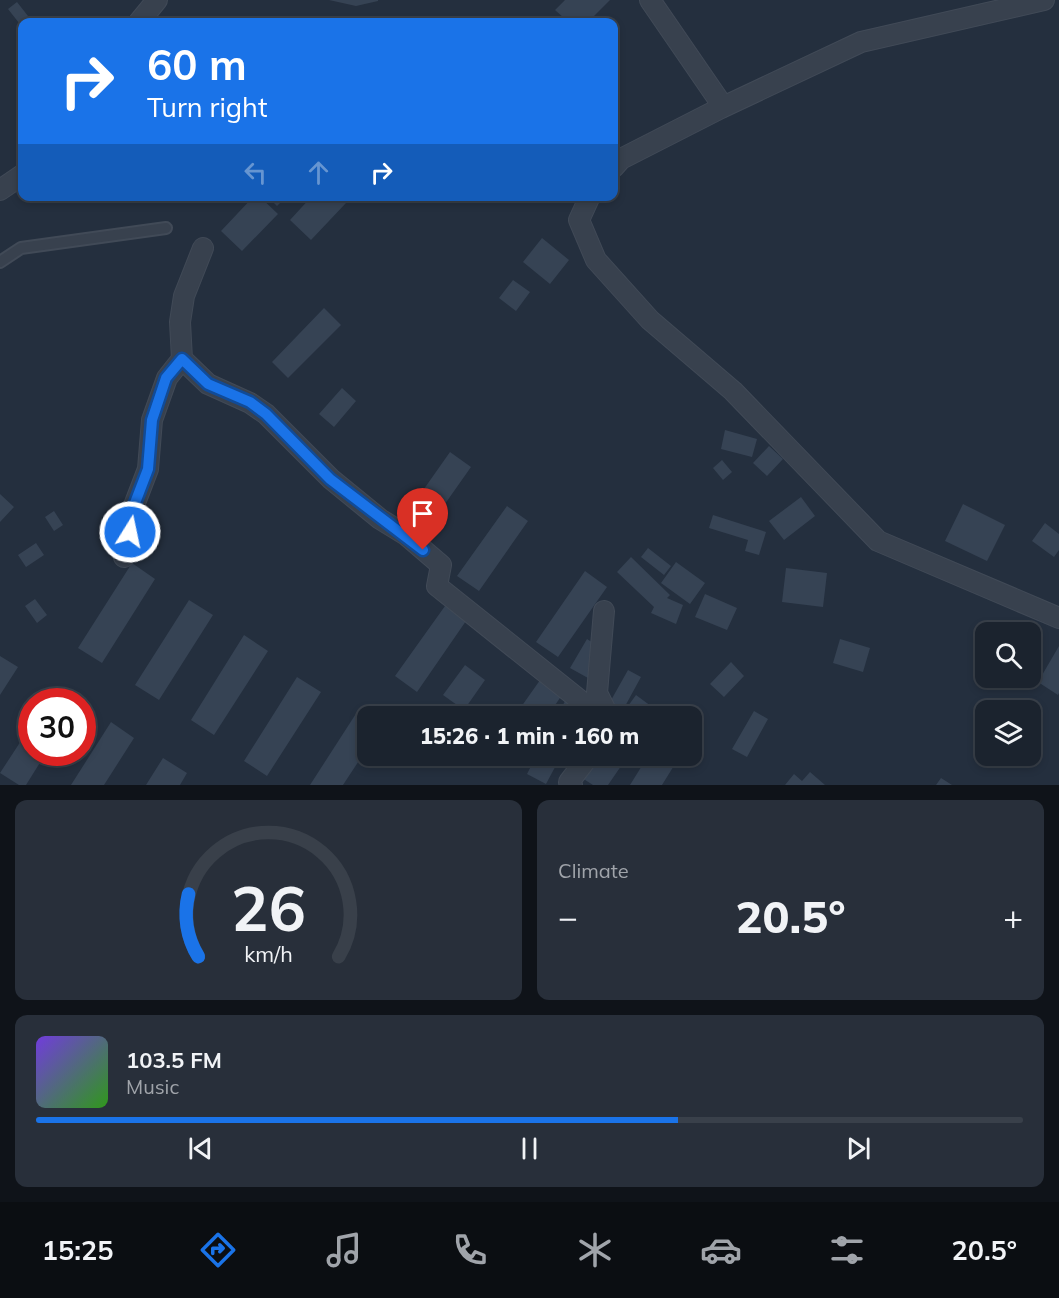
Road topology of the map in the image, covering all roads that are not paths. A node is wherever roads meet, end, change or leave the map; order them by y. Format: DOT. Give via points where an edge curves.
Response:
graph roads {
  1 [pos="157,0"];
  2 [pos="650,0"];
  3 [pos="1044,0"];
  4 [pos="142,18"];
  5 [pos="721,108"];
  6 [pos="618,162"];
  7 [pos="18,178"];
  8 [pos="0,190"];
  9 [pos="588,201"];
  10 [pos="166,228"];
  11 [pos="203,248"];
  12 [pos="0,262"];
  13 [pos="182,359"];
  14 [pos="124,557"];
  15 [pos="604,611"];
  16 [pos="1059,618"];
  17 [pos="587,706"];
  18 [pos="604,706"];
  19 [pos="581,766"];
  20 [pos="572,785"];
  1 -- 4 [label="street"];
  2 -- 5 [label="street"];
  3 -- 5 [label="street" via="861,42"];
  5 -- 6 [label="street"];
  7 -- 8 [label="street"];
  9 -- 16 [label="street" via="579,220 596,260 650,320 733,391 878,541"];
  10 -- 12 [label="lane" via="21,249"];
  11 -- 13 [label="street" via="184,296 180,322"];
  13 -- 14 [label="street" via="166,378 152,420 148,469 130,516 130,549"];
  13 -- 17 [label="street" via="208,384 250,402 266,414 330,479 441,565 437,586"];
  15 -- 18 [label="street" via="597,693"];
  19 -- 20 [label="street" via="569,782"];
}
